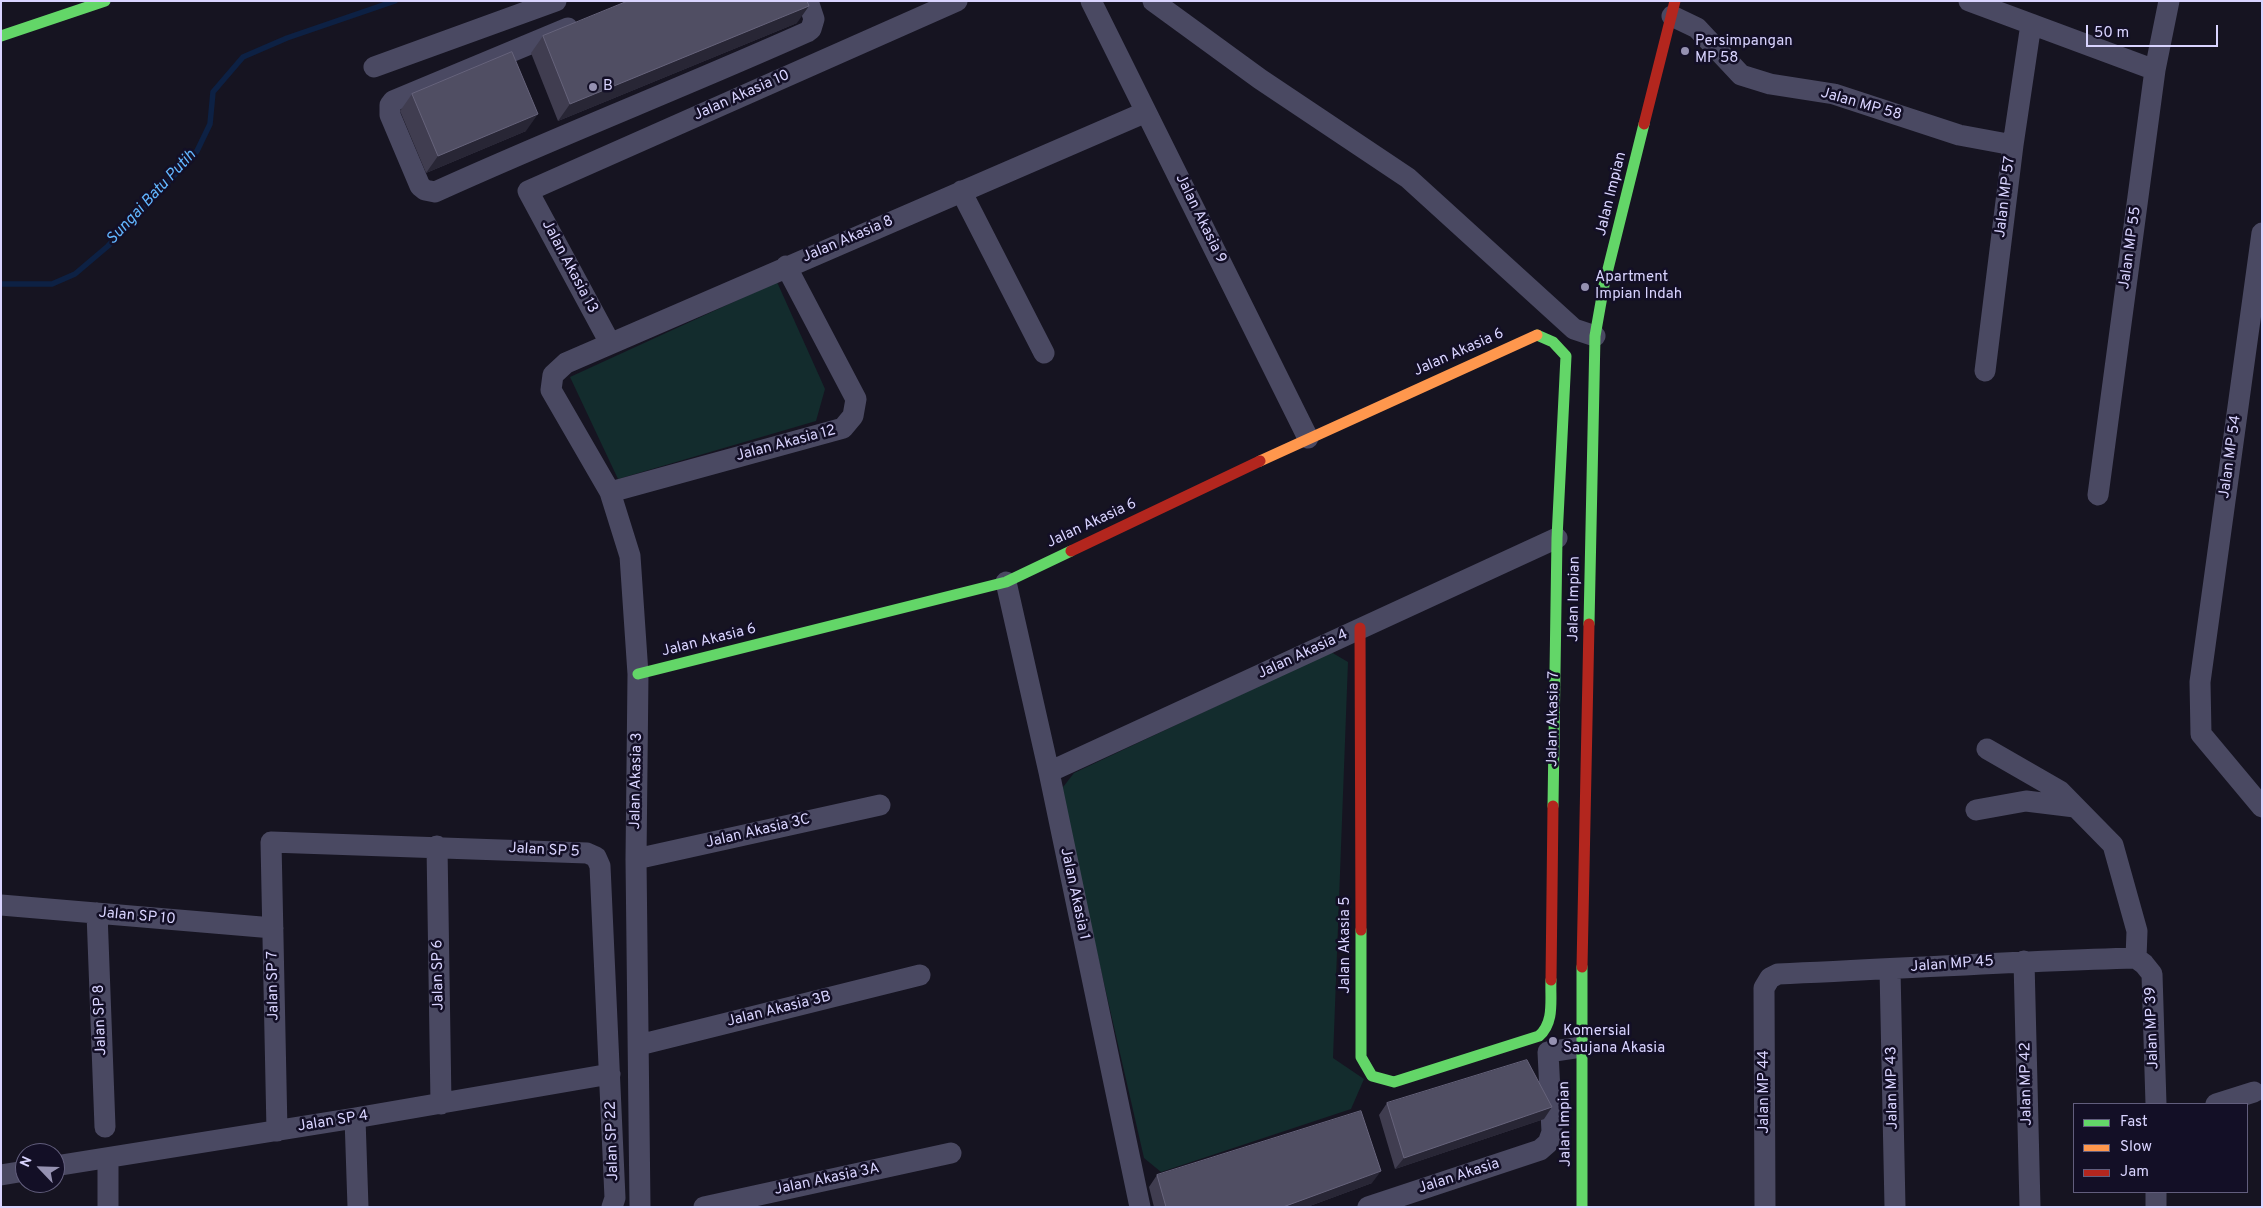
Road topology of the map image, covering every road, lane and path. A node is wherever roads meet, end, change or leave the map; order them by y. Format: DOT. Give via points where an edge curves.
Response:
graph roads {
  1 [pos="105,1"];
  2 [pos="556,1"];
  3 [pos="808,1"];
  4 [pos="957,1"];
  5 [pos="1091,1"];
  6 [pos="1153,1"];
  7 [pos="1969,1"];
  8 [pos="2169,1"];
  9 [pos="1673,9"];
  10 [pos="505,20"];
  11 [pos="586,20"];
  12 [pos="2031,24"];
  13 [pos="1,36"];
  14 [pos="507,53"];
  15 [pos="374,67"];
  16 [pos="2155,70"];
  17 [pos="1146,112"];
  18 [pos="2013,145"];
  19 [pos="528,191"];
  20 [pos="961,191"];
  21 [pos="2262,233"];
  22 [pos="786,266"];
  23 [pos="1536,335"];
  24 [pos="1595,336"];
  25 [pos="610,343"];
  26 [pos="1044,353"];
  27 [pos="1984,370"];
  28 [pos="553,374"];
  29 [pos="1308,438"];
  30 [pos="610,492"];
  31 [pos="2098,495"];
  32 [pos="1557,538"];
  33 [pos="1006,582"];
  34 [pos="1360,628"];
  35 [pos="638,674"];
  36 [pos="1988,748"];
  37 [pos="1049,772"];
  38 [pos="880,805"];
  39 [pos="2075,807"];
  40 [pos="2262,807"];
  41 [pos="1976,810"];
  42 [pos="271,842"];
  43 [pos="436,846"];
  44 [pos="636,859"];
  45 [pos="1,905"];
  46 [pos="98,913"];
  47 [pos="273,928"];
  48 [pos="2136,958"];
  49 [pos="2024,961"];
  50 [pos="1890,969"];
  51 [pos="920,975"];
  52 [pos="1770,978"];
  53 [pos="1545,1031"];
  54 [pos="638,1045"];
  55 [pos="1581,1047"];
  56 [pos="610,1074"];
  57 [pos="2254,1092"];
  58 [pos="2156,1103"];
  59 [pos="2219,1103"];
  60 [pos="441,1104"];
  61 [pos="355,1118"];
  62 [pos="105,1127"];
  63 [pos="277,1131"];
  64 [pos="951,1153"];
  65 [pos="108,1158"];
  66 [pos="65,1164"];
  67 [pos="15,1173"];
  68 [pos="1,1175"];
  69 [pos="2156,1193"];
  70 [pos="108,1207"];
  71 [pos="358,1207"];
  72 [pos="612,1207"];
  73 [pos="640,1207"];
  74 [pos="704,1207"];
  75 [pos="1140,1207"];
  76 [pos="1368,1207"];
  77 [pos="1582,1207"];
  78 [pos="1765,1207"];
  79 [pos="1895,1207"];
  80 [pos="2030,1207"];
  81 [pos="2156,1207"];
  1 -- 13 [label="main road"];
  2 -- 10 [label="street"];
  3 -- 14 [label="street" via="814,20 807,32 700,80 543,143 436,192 425,190 420,186 390,115 390,105 398,98"];
  4 -- 19 [label="street, Jalan Akasia 10"];
  5 -- 17 [label="street, Jalan Akasia 9"];
  6 -- 24 [label="street" via="1260,79 1408,178 1574,329"];
  7 -- 12 [label="street"];
  8 -- 16 [label="street, Jalan MP 55"];
  9 -- 18 [label="street, Jalan MP 58" via="1698,28 1741,75 1770,84 1834,94 1959,135"];
  9 -- 24 [label="main road, Jalan Impian" via="1604,285"];
  10 -- 14 [label="street"];
  10 -- 15 [label="street"];
  11 -- 14 [label="street"];
  12 -- 16 [label="street"];
  12 -- 18 [label="street, Jalan MP 57"];
  16 -- 31 [label="street, Jalan MP 55"];
  17 -- 20 [label="street, Jalan Akasia 8"];
  17 -- 29 [label="street, Jalan Akasia 9"];
  18 -- 27 [label="street, Jalan MP 57"];
  19 -- 25 [label="street, Jalan Akasia 13"];
  20 -- 22 [label="street, Jalan Akasia 8"];
  20 -- 26 [label="street"];
  21 -- 40 [label="street, Jalan MP 54" via="2200,682 2201,734"];
  22 -- 25 [label="street, Jalan Akasia 8"];
  22 -- 30 [label="street, Jalan Akasia 12" via="856,399 853,416 843,428"];
  23 -- 29 [label="main road, Jalan Akasia 6"];
  23 -- 32 [label="main road, Jalan Akasia 7" via="1549,337 1566,356"];
  24 -- 55 [label="main road, Jalan Impian"];
  25 -- 28 [label="street, Jalan Akasia 8" via="566,363"];
  28 -- 30 [label="street, Jalan Akasia 3" via="551,390"];
  29 -- 33 [label="main road, Jalan Akasia 6"];
  30 -- 35 [label="street, Jalan Akasia 3" via="630,556"];
  32 -- 34 [label="street, Jalan Akasia 4"];
  32 -- 53 [label="main road, Jalan Akasia 7" via="1550,1022"];
  33 -- 35 [label="main road, Jalan Akasia 6"];
  33 -- 37 [label="street, Jalan Akasia 1"];
  34 -- 37 [label="street, Jalan Akasia 4"];
  34 -- 53 [label="main road, Jalan Akasia 5" via="1361,1057 1372,1076 1394,1082 1539,1036"];
  35 -- 44 [label="street, Jalan Akasia 3"];
  36 -- 39 [label="street" via="2060,791"];
  37 -- 75 [label="street, Jalan Akasia 1"];
  38 -- 44 [label="street, Jalan Akasia 3C"];
  39 -- 41 [label="street" via="2026,801"];
  39 -- 48 [label="street" via="2113,845 2137,931"];
  42 -- 43 [label="street, Jalan SP 5"];
  42 -- 47 [label="street, Jalan SP 7"];
  43 -- 56 [label="street, Jalan SP 5" via="587,853 596,857 600,866"];
  43 -- 60 [label="street, Jalan SP 6"];
  44 -- 54 [label="street, Jalan Akasia 3"];
  45 -- 46 [label="street, Jalan SP 10"];
  46 -- 47 [label="street, Jalan SP 10"];
  46 -- 62 [label="street, Jalan SP 8"];
  47 -- 63 [label="street, Jalan SP 7"];
  48 -- 49 [label="street, Jalan MP 45"];
  48 -- 58 [label="street, Jalan MP 39" via="2152,974"];
  49 -- 50 [label="street, Jalan MP 45"];
  49 -- 80 [label="street, Jalan MP 42"];
  50 -- 52 [label="street, Jalan MP 45" via="1778,974"];
  50 -- 79 [label="street, Jalan MP 43"];
  51 -- 54 [label="street, Jalan Akasia 3B"];
  52 -- 78 [label="street, Jalan MP 44" via="1764,988"];
  54 -- 73 [label="street, Jalan Akasia 3"];
  55 -- 76 [label="street, Jalan Akasia" via="1548,1052 1552,1132 1548,1143 1540,1150"];
  55 -- 77 [label="main road, Jalan Impian"];
  56 -- 60 [label="street, Jalan SP 4"];
  56 -- 72 [label="street, Jalan SP 22" via="615,1198"];
  57 -- 59 [label="street"];
  60 -- 61 [label="street, Jalan SP 4"];
  61 -- 63 [label="street, Jalan SP 4"];
  61 -- 71 [label="street"];
  63 -- 65 [label="street, Jalan SP 4"];
  64 -- 74 [label="street, Jalan Akasia 3A"];
  65 -- 66 [label="street, Jalan SP 4"];
  65 -- 70 [label="street"];
  67 -- 68 [label="street"];
  69 -- 81 [label="street"];
}
